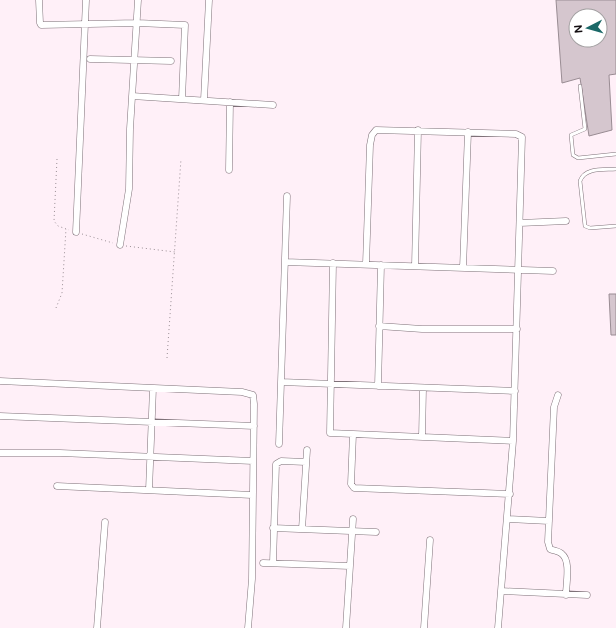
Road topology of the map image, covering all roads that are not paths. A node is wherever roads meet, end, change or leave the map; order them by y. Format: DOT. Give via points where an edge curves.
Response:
graph roads {
  1 [pos="39,0"];
  2 [pos="86,0"];
  3 [pos="138,0"];
  4 [pos="209,0"];
  5 [pos="137,23"];
  6 [pos="85,24"];
  7 [pos="90,59"];
  8 [pos="134,59"];
  9 [pos="171,61"];
  10 [pos="580,86"];
  11 [pos="132,96"];
  12 [pos="182,99"];
  13 [pos="204,100"];
  14 [pos="230,102"];
  15 [pos="274,105"];
  16 [pos="418,130"];
  17 [pos="468,132"];
  18 [pos="616,154"];
  19 [pos="616,169"];
  20 [pos="229,170"];
  21 [pos="287,196"];
  22 [pos="566,221"];
  23 [pos="520,223"];
  24 [pos="616,226"];
  25 [pos="76,232"];
  26 [pos="120,245"];
  27 [pos="285,262"];
  28 [pos="333,263"];
  29 [pos="366,264"];
  30 [pos="381,265"];
  31 [pos="415,266"];
  32 [pos="462,268"];
  33 [pos="519,270"];
  34 [pos="553,271"];
  35 [pos="379,326"];
  36 [pos="517,329"];
  37 [pos="0,381"];
  38 [pos="281,382"];
  39 [pos="330,384"];
  40 [pos="378,386"];
  41 [pos="153,388"];
  42 [pos="423,388"];
  43 [pos="515,390"];
  44 [pos="558,395"];
  45 [pos="0,416"];
  46 [pos="152,422"];
  47 [pos="254,426"];
  48 [pos="353,434"];
  49 [pos="422,437"];
  50 [pos="513,441"];
  51 [pos="279,444"];
  52 [pos="307,450"];
  53 [pos="0,453"];
  54 [pos="150,456"];
  55 [pos="253,460"];
  56 [pos="306,462"];
  57 [pos="57,486"];
  58 [pos="149,490"];
  59 [pos="510,494"];
  60 [pos="252,495"];
  61 [pos="353,519"];
  62 [pos="508,519"];
  63 [pos="549,521"];
  64 [pos="105,522"];
  65 [pos="273,528"];
  66 [pos="302,529"];
  67 [pos="352,531"];
  68 [pos="376,532"];
  69 [pos="430,540"];
  70 [pos="263,563"];
  71 [pos="273,564"];
  72 [pos="350,566"];
  73 [pos="501,591"];
  74 [pos="566,595"];
  75 [pos="587,596"];
  76 [pos="97,628"];
  77 [pos="248,628"];
  78 [pos="346,628"];
  79 [pos="424,628"];
  80 [pos="498,628"];
  1 -- 6 [label="street" via="41,25"];
  2 -- 6 [label="street"];
  3 -- 5 [label="street"];
  4 -- 13 [label="street"];
  5 -- 6 [label="street"];
  5 -- 8 [label="street"];
  5 -- 12 [label="street" via="185,25"];
  6 -- 25 [label="street"];
  7 -- 8 [label="street"];
  8 -- 9 [label="street"];
  8 -- 11 [label="street"];
  10 -- 18 [label="lane" via="585,129 571,134 573,155 578,158"];
  11 -- 12 [label="street"];
  11 -- 26 [label="street" via="128,200"];
  12 -- 13 [label="street"];
  13 -- 14 [label="street"];
  14 -- 15 [label="street"];
  14 -- 20 [label="street"];
  16 -- 17 [label="street"];
  16 -- 29 [label="street" via="378,129 371,138"];
  16 -- 31 [label="street"];
  17 -- 23 [label="street" via="516,134 522,137"];
  17 -- 32 [label="street"];
  19 -- 24 [label="lane" via="588,172 580,180 585,226"];
  21 -- 27 [label="street"];
  22 -- 23 [label="street"];
  23 -- 33 [label="street"];
  27 -- 28 [label="street"];
  27 -- 38 [label="street"];
  28 -- 29 [label="street"];
  28 -- 39 [label="street"];
  29 -- 30 [label="street"];
  30 -- 31 [label="street"];
  30 -- 35 [label="street"];
  31 -- 32 [label="street"];
  32 -- 33 [label="street"];
  33 -- 34 [label="street"];
  33 -- 36 [label="street"];
  35 -- 36 [label="street" via="422,330"];
  35 -- 40 [label="street"];
  36 -- 43 [label="street"];
  37 -- 41 [label="street"];
  38 -- 39 [label="street"];
  38 -- 51 [label="street"];
  39 -- 40 [label="street"];
  39 -- 48 [label="street" via="329,432"];
  40 -- 42 [label="street"];
  41 -- 46 [label="street"];
  41 -- 47 [label="street" via="249,393 254,398"];
  42 -- 43 [label="street"];
  42 -- 49 [label="street"];
  43 -- 50 [label="street"];
  44 -- 63 [label="street" via="554,407"];
  45 -- 46 [label="street"];
  46 -- 47 [label="street"];
  46 -- 54 [label="street"];
  47 -- 55 [label="street"];
  48 -- 49 [label="street"];
  48 -- 59 [label="street" via="351,481 354,488"];
  49 -- 50 [label="street"];
  50 -- 59 [label="street"];
  52 -- 56 [label="street"];
  53 -- 54 [label="street"];
  54 -- 55 [label="street"];
  54 -- 58 [label="street"];
  55 -- 60 [label="street"];
  56 -- 65 [label="street" via="276,463"];
  56 -- 66 [label="street"];
  57 -- 58 [label="street"];
  58 -- 60 [label="street"];
  59 -- 62 [label="street"];
  60 -- 77 [label="street" via="252,579"];
  61 -- 67 [label="street"];
  62 -- 63 [label="street"];
  62 -- 73 [label="street"];
  63 -- 74 [label="street" via="549,547 562,554 566,562"];
  64 -- 76 [label="street"];
  65 -- 66 [label="street"];
  65 -- 71 [label="street"];
  66 -- 67 [label="street"];
  67 -- 68 [label="street"];
  67 -- 72 [label="street"];
  69 -- 79 [label="street"];
  70 -- 71 [label="street"];
  71 -- 72 [label="street"];
  72 -- 78 [label="street"];
  73 -- 74 [label="street"];
  73 -- 80 [label="street"];
  74 -- 75 [label="street"];
}
